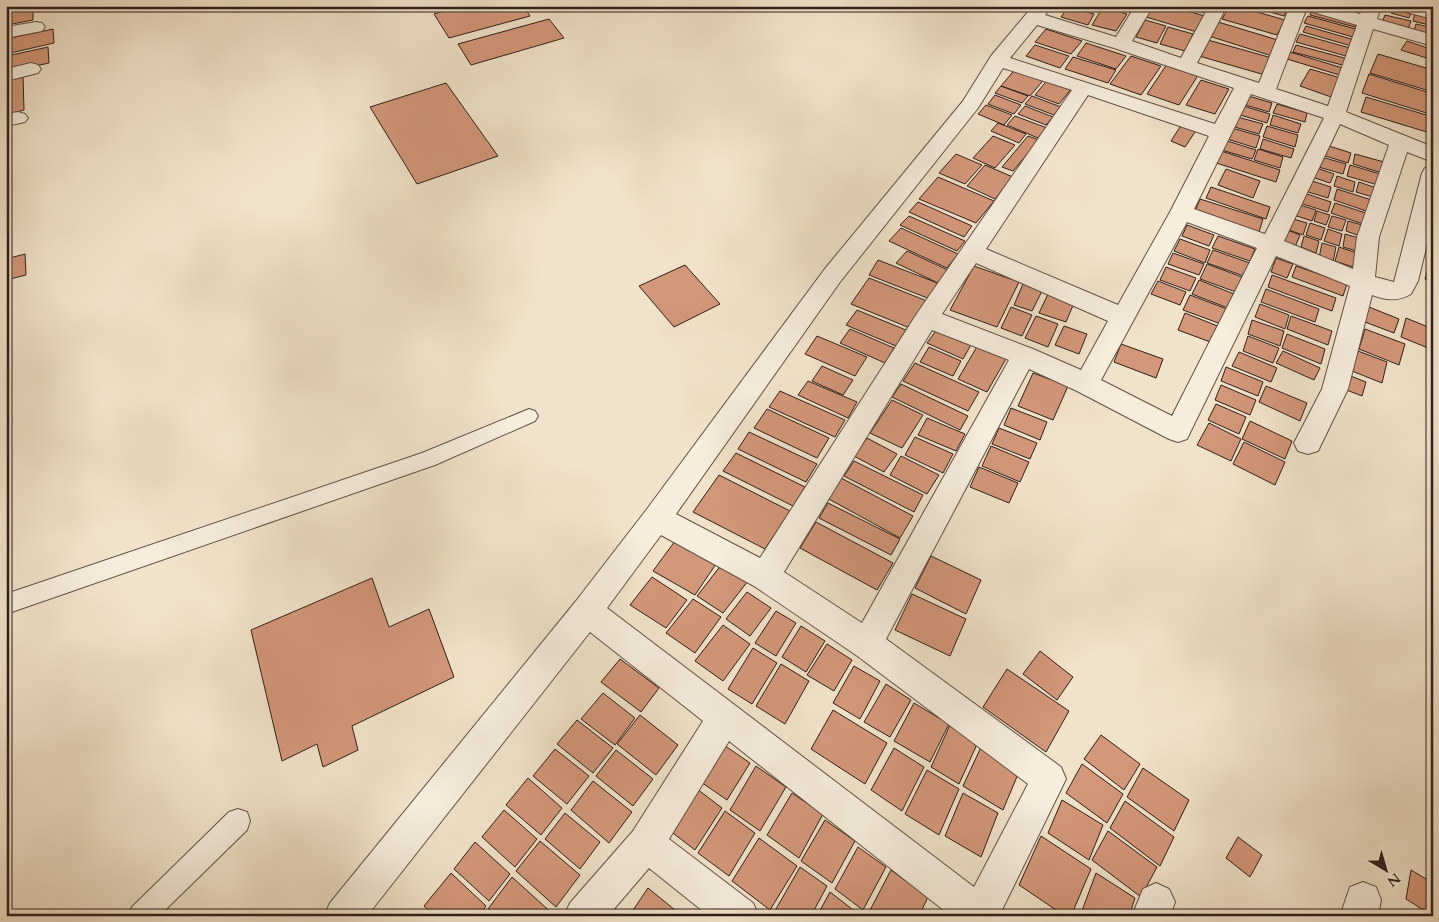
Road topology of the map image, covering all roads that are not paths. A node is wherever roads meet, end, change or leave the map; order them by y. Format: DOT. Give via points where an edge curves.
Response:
graph roads {
  1 [pos="1144,6"];
  2 [pos="1218,6"];
  3 [pos="1299,6"];
  4 [pos="1311,6"];
  5 [pos="1404,6"];
  6 [pos="1038,12"];
  7 [pos="1370,14"];
  8 [pos="1433,14"];
  9 [pos="36,27"];
  10 [pos="6,33"];
  11 [pos="1433,41"];
  12 [pos="1121,44"];
  13 [pos="998,60"];
  14 [pos="1186,66"];
  15 [pos="31,69"];
  16 [pos="6,75"];
  17 [pos="1084,87"];
  18 [pos="1255,89"];
  19 [pos="1335,115"];
  20 [pos="1221,133"];
  21 [pos="1400,143"];
  22 [pos="1433,155"];
  23 [pos="1433,173"];
  24 [pos="1181,212"];
  25 [pos="1271,245"];
  26 [pos="971,252"];
  27 [pos="1363,283"];
  28 [pos="1123,317"];
  29 [pos="927,318"];
  30 [pos="1024,356"];
  31 [pos="1086,384"];
  32 [pos="529,416"];
  33 [pos="1308,443"];
  34 [pos="657,518"];
  35 [pos="765,576"];
  36 [pos="6,604"];
  37 [pos="587,611"];
  38 [pos="867,644"];
  39 [pos="725,718"];
  40 [pos="238,821"];
  41 [pos="646,844"];
  42 [pos="980,915"];
  43 [pos="141,916"];
  44 [pos="343,916"];
  45 [pos="583,916"];
  46 [pos="740,916"];
  1 -- 12 [label="street"];
  2 -- 14 [label="street"];
  3 -- 18 [label="street"];
  4 -- 7 [label="street"];
  5 -- 8 [label="street"];
  6 -- 12 [label="street"];
  6 -- 13 [label="street"];
  7 -- 11 [label="street"];
  7 -- 19 [label="street"];
  9 -- 10 [label="street"];
  12 -- 14 [label="street"];
  13 -- 17 [label="street"];
  13 -- 34 [label="street" via="971,104 832,276"];
  14 -- 18 [label="street"];
  15 -- 16 [label="street"];
  17 -- 20 [label="street"];
  17 -- 26 [label="street"];
  18 -- 19 [label="street"];
  18 -- 20 [label="street"];
  19 -- 21 [label="street"];
  19 -- 25 [label="street"];
  20 -- 24 [label="street"];
  21 -- 22 [label="street"];
  21 -- 27 [label="street" via="1368,237"];
  23 -- 27 [label="street" via="1403,288 1386,291"];
  24 -- 25 [label="street"];
  24 -- 28 [label="street"];
  25 -- 27 [label="street"];
  25 -- 31 [label="street" via="1178,431"];
  26 -- 28 [label="street"];
  26 -- 29 [label="street"];
  27 -- 33 [label="street" via="1335,389"];
  28 -- 31 [label="street"];
  29 -- 30 [label="street"];
  29 -- 35 [label="street"];
  30 -- 31 [label="street"];
  30 -- 38 [label="street"];
  32 -- 36 [label="lane" via="428,458"];
  34 -- 35 [label="street"];
  34 -- 37 [label="street"];
  35 -- 38 [label="street"];
  37 -- 39 [label="street"];
  37 -- 44 [label="street"];
  38 -- 42 [label="street" via="1049,780"];
  39 -- 41 [label="street"];
  39 -- 42 [label="street"];
  40 -- 43 [label="lane"];
  41 -- 45 [label="street"];
  41 -- 46 [label="street"];
}
